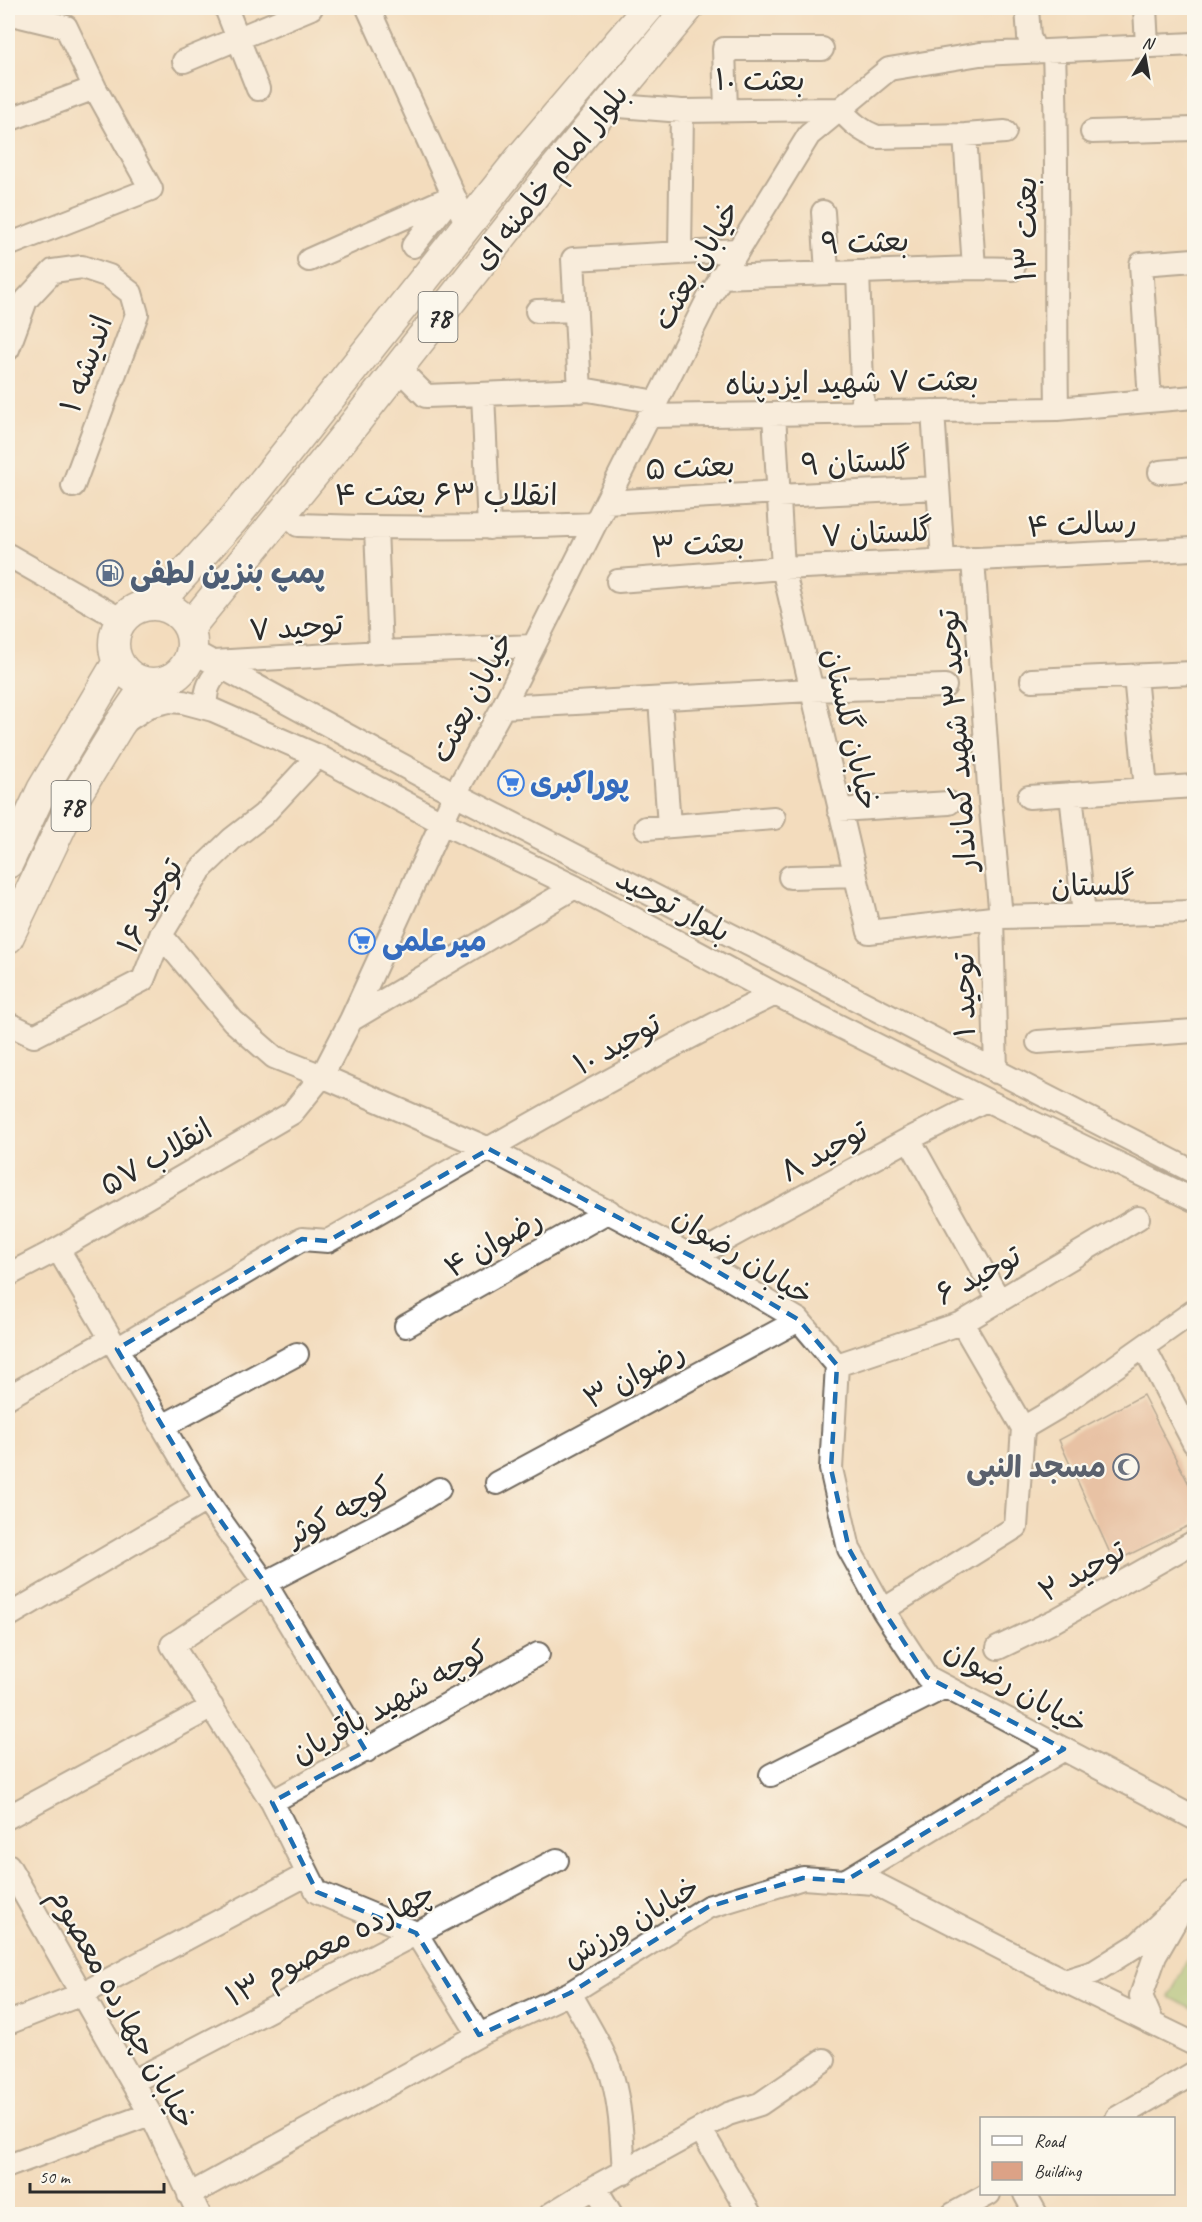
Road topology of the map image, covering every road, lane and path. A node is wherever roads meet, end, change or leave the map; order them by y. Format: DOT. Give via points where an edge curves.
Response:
graph roads {
  1 [pos="226,8"];
  2 [pos="311,8"];
  3 [pos="368,8"];
  4 [pos="648,8"];
  5 [pos="688,8"];
  6 [pos="1027,8"];
  7 [pos="1145,8"];
  8 [pos="8,13"];
  9 [pos="238,38"];
  10 [pos="1194,44"];
  11 [pos="1147,46"];
  12 [pos="822,49"];
  13 [pos="1045,51"];
  14 [pos="184,61"];
  15 [pos="95,88"];
  16 [pos="258,89"];
  17 [pos="607,105"];
  18 [pos="840,109"];
  19 [pos="726,110"];
  20 [pos="681,111"];
  21 [pos="8,120"];
  22 [pos="1194,129"];
  23 [pos="1005,132"];
  24 [pos="1092,132"];
  25 [pos="966,135"];
  26 [pos="453,196"];
  27 [pos="823,212"];
  28 [pos="467,225"];
  29 [pos="8,244"];
  30 [pos="413,246"];
  31 [pos="736,250"];
  32 [pos="680,253"];
  33 [pos="309,260"];
  34 [pos="1194,261"];
  35 [pos="974,268"];
  36 [pos="1013,269"];
  37 [pos="827,272"];
  38 [pos="858,272"];
  39 [pos="720,277"];
  40 [pos="576,310"];
  41 [pos="537,311"];
  42 [pos="8,350"];
  43 [pos="398,368"];
  44 [pos="584,390"];
  45 [pos="483,394"];
  46 [pos="1194,397"];
  47 [pos="1150,400"];
  48 [pos="1057,408"];
  49 [pos="652,409"];
  50 [pos="933,411"];
  51 [pos="863,412"];
  52 [pos="774,414"];
  53 [pos="1194,470"];
  54 [pos="1160,472"];
  55 [pos="73,486"];
  56 [pos="937,488"];
  57 [pos="779,494"];
  58 [pos="606,502"];
  59 [pos="595,524"];
  60 [pos="298,525"];
  61 [pos="376,528"];
  62 [pos="489,528"];
  63 [pos="1194,549"];
  64 [pos="973,559"];
  65 [pos="943,560"];
  66 [pos="11,564"];
  67 [pos="783,568"];
  68 [pos="618,580"];
  69 [pos="156,605"];
  70 [pos="122,620"];
  71 [pos="533,646"];
  72 [pos="205,652"];
  73 [pos="381,652"];
  74 [pos="118,662"];
  75 [pos="1194,673"];
  76 [pos="1135,676"];
  77 [pos="1032,680"];
  78 [pos="148,683"];
  79 [pos="945,686"];
  80 [pos="811,690"];
  81 [pos="660,699"];
  82 [pos="206,707"];
  83 [pos="503,707"];
  84 [pos="119,724"];
  85 [pos="318,756"];
  86 [pos="1193,787"];
  87 [pos="1146,789"];
  88 [pos="456,794"];
  89 [pos="1071,794"];
  90 [pos="1029,797"];
  91 [pos="949,803"];
  92 [pos="839,810"];
  93 [pos="774,818"];
  94 [pos="443,823"];
  95 [pos="669,826"];
  96 [pos="646,828"];
  97 [pos="8,863"];
  98 [pos="855,875"];
  99 [pos="790,877"];
  100 [pos="575,887"];
  101 [pos="20,888"];
  102 [pos="1194,912"];
  103 [pos="1084,915"];
  104 [pos="997,917"];
  105 [pos="161,935"];
  106 [pos="8,938"];
  107 [pos="775,994"];
  108 [pos="351,1020"];
  109 [pos="8,1027"];
  110 [pos="1194,1031"];
  111 [pos="1038,1042"];
  112 [pos="996,1072"];
  113 [pos="322,1076"];
  114 [pos="986,1100"];
  115 [pos="909,1139"];
  116 [pos="489,1149"];
  117 [pos="1194,1172"];
  118 [pos="1194,1200"];
  119 [pos="609,1211"];
  120 [pos="1138,1218"];
  121 [pos="58,1249"];
  122 [pos="693,1257"];
  123 [pos="8,1275"];
  124 [pos="999,1300"];
  125 [pos="1194,1311"];
  126 [pos="799,1320"];
  127 [pos="962,1323"];
  128 [pos="406,1326"];
  129 [pos="114,1344"];
  130 [pos="1144,1347"];
  131 [pos="297,1354"];
  132 [pos="837,1365"];
  133 [pos="8,1397"];
  134 [pos="163,1426"];
  135 [pos="1023,1428"];
  136 [pos="1194,1443"];
  137 [pos="497,1483"];
  138 [pos="439,1489"];
  139 [pos="206,1500"];
  140 [pos="1194,1542"];
  141 [pos="265,1583"];
  142 [pos="883,1610"];
  143 [pos="8,1616"];
  144 [pos="998,1648"];
  145 [pos="538,1654"];
  146 [pos="945,1687"];
  147 [pos="212,1707"];
  148 [pos="1064,1749"];
  149 [pos="366,1751"];
  150 [pos="771,1775"];
  151 [pos="272,1802"];
  152 [pos="8,1817"];
  153 [pos="1194,1818"];
  154 [pos="556,1860"];
  155 [pos="8,1868"];
  156 [pos="308,1874"];
  157 [pos="844,1881"];
  158 [pos="1193,1891"];
  159 [pos="416,1933"];
  160 [pos="1065,1981"];
  161 [pos="570,1993"];
  162 [pos="82,1995"];
  163 [pos="8,2023"];
  164 [pos="1153,2024"];
  165 [pos="479,2035"];
  166 [pos="1194,2044"];
  167 [pos="824,2060"];
  168 [pos="1194,2073"];
  169 [pos="132,2082"];
  170 [pos="150,2114"];
  171 [pos="1119,2117"];
  172 [pos="700,2130"];
  173 [pos="8,2166"];
  174 [pos="624,2173"];
  175 [pos="595,2187"];
  176 [pos="986,2195"];
  177 [pos="1026,2195"];
  178 [pos="194,2205"];
  179 [pos="551,2214"];
  180 [pos="611,2214"];
  181 [pos="750,2214"];
  182 [pos="954,2214"];
  183 [pos="1036,2214"];
  1 -- 9 [label="street"];
  2 -- 9 [label="street"];
  3 -- 26 [label="street"];
  4 -- 28 [label="main road, بلوار امام خامنه ای / 78"];
  5 -- 17 [label="main road, بلوار امام خامنه ای / 78"];
  6 -- 13 [label="street, بعثت ۱۳" via="1029,37"];
  7 -- 11 [label="street"];
  8 -- 15 [label="street" via="66,27"];
  9 -- 14 [label="street"];
  9 -- 16 [label="street"];
  10 -- 11 [label="street, خیابان بعثت"];
  11 -- 13 [label="street, خیابان بعثت"];
  12 -- 19 [label="street" via="724,49"];
  13 -- 18 [label="street, خیابان بعثت" via="980,54 889,69"];
  13 -- 48 [label="street, بعثت ۱۳" via="1057,134"];
  15 -- 21 [label="street"];
  15 -- 29 [label="street" via="151,189"];
  17 -- 20 [label="street, بعثت ۱۰"];
  17 -- 43 [label="main road, بلوار امام خامنه ای / 78"];
  18 -- 19 [label="street, بعثت ۱۰"];
  18 -- 25 [label="street" via="851,123 877,137"];
  18 -- 31 [label="street, خیابان بعثت" via="808,135"];
  19 -- 20 [label="street, بعثت ۱۰"];
  20 -- 32 [label="street"];
  22 -- 24 [label="street"];
  23 -- 25 [label="street"];
  25 -- 35 [label="street"];
  26 -- 28 [label="street"];
  26 -- 30 [label="street"];
  26 -- 33 [label="street"];
  27 -- 37 [label="street"];
  28 -- 69 [label="main road, بلوار امام خامنه ای / 78" via="233,520"];
  31 -- 32 [label="street"];
  31 -- 39 [label="street, خیابان بعثت"];
  32 -- 40 [label="street" via="573,259"];
  34 -- 47 [label="street" via="1141,264"];
  35 -- 36 [label="street, بعثت ۹"];
  35 -- 38 [label="street, بعثت ۹"];
  37 -- 38 [label="street, بعثت ۹"];
  37 -- 39 [label="street, بعثت ۹"];
  38 -- 51 [label="street"];
  39 -- 49 [label="street, خیابان بعثت"];
  40 -- 41 [label="street"];
  40 -- 44 [label="street"];
  42 -- 55 [label="street, اندیشه ۱" via="26,300 52,271 82,267 109,276 131,293 137,314"];
  43 -- 45 [label="street, بعثت ۷ شهید ایزدپناه" via="426,396"];
  43 -- 72 [label="main road, بلوار امام خامنه ای / 78"];
  44 -- 45 [label="street, بعثت ۷ شهید ایزدپناه"];
  44 -- 49 [label="street, بعثت ۷ شهید ایزدپناه"];
  45 -- 62 [label="street"];
  46 -- 47 [label="street, بعثت ۷ شهید ایزدپناه"];
  47 -- 48 [label="street, بعثت ۷ شهید ایزدپناه"];
  48 -- 50 [label="street, بعثت ۷ شهید ایزدپناه"];
  49 -- 52 [label="street, بعثت ۷ شهید ایزدپناه"];
  49 -- 58 [label="street, خیابان بعثت"];
  50 -- 51 [label="street, بعثت ۷ شهید ایزدپناه"];
  50 -- 56 [label="street"];
  51 -- 52 [label="street, بعثت ۷ شهید ایزدپناه"];
  52 -- 57 [label="street, خیابان گلستان"];
  53 -- 54 [label="street"];
  56 -- 57 [label="street, گلستان ۹"];
  56 -- 65 [label="street"];
  57 -- 58 [label="street, بعثت ۵"];
  57 -- 67 [label="street, خیابان گلستان"];
  58 -- 59 [label="street, خیابان بعثت"];
  59 -- 62 [label="street, انقلاب ۶۳ بعثت ۴"];
  59 -- 71 [label="street, خیابان بعثت"];
  60 -- 61 [label="street, انقلاب ۶۳ بعثت ۴"];
  61 -- 62 [label="street, انقلاب ۶۳ بعثت ۴"];
  61 -- 73 [label="street"];
  63 -- 64 [label="street, رسالت ۴"];
  64 -- 65 [label="street, گلستان ۷"];
  64 -- 104 [label="street, توحید ۳ شهید کماندار"];
  65 -- 67 [label="street, گلستان ۷"];
  66 -- 70 [label="street"];
  67 -- 68 [label="street, بعثت ۳"];
  67 -- 80 [label="street, خیابان گلستان"];
  69 -- 70 [label="main road, 78" via="141,607"];
  69 -- 72 [label="main road" via="176,612"];
  70 -- 74 [label="main road" via="114,645"];
  71 -- 73 [label="street, توحید ۷"];
  71 -- 83 [label="street, خیابان بعثت"];
  72 -- 73 [label="street, توحید ۷"];
  72 -- 78 [label="main road, 78" via="168,681"];
  72 -- 82 [label="street" via="215,674 207,686"];
  72 -- 88 [label="street, بلوار توحید"];
  74 -- 78 [label="main road" via="131,676"];
  74 -- 97 [label="main road, 78" via="42,790"];
  75 -- 76 [label="street"];
  76 -- 77 [label="street"];
  76 -- 87 [label="street"];
  78 -- 84 [label="main road, 78"];
  79 -- 80 [label="street"];
  80 -- 81 [label="street"];
  80 -- 92 [label="street, خیابان گلستان"];
  81 -- 83 [label="street"];
  81 -- 95 [label="street"];
  82 -- 84 [label="street, بلوار توحید" via="169,700"];
  82 -- 85 [label="street, بلوار توحید"];
  83 -- 88 [label="street, خیابان بعثت"];
  84 -- 101 [label="main road, 78"];
  85 -- 94 [label="street, بلوار توحید"];
  85 -- 105 [label="street, توحید ۱۶" via="264,815 201,869"];
  86 -- 87 [label="street"];
  87 -- 89 [label="street"];
  88 -- 94 [label="street, خیابان بعثت"];
  88 -- 112 [label="street, بلوار توحید"];
  89 -- 90 [label="street"];
  89 -- 103 [label="street"];
  91 -- 92 [label="street"];
  92 -- 98 [label="street, خیابان گلستان"];
  93 -- 95 [label="street"];
  94 -- 100 [label="street, بلوار توحید"];
  94 -- 108 [label="street, خیابان بعثت"];
  95 -- 96 [label="street"];
  98 -- 99 [label="street"];
  98 -- 104 [label="street, خیابان گلستان" via="869,932"];
  100 -- 107 [label="street, بلوار توحید"];
  100 -- 108 [label="street"];
  101 -- 106 [label="main road, 78"];
  102 -- 103 [label="street, گلستان"];
  103 -- 104 [label="street, گلستان"];
  104 -- 112 [label="street, توحید ۱"];
  105 -- 109 [label="street, توحید ۱۶" via="143,980 34,1036"];
  105 -- 113 [label="street, خیابان رضوان" via="233,1021 257,1043 274,1057"];
  107 -- 114 [label="street, بلوار توحید"];
  107 -- 116 [label="street, توحید ۱۰"];
  108 -- 113 [label="street, انقلاب ۵۷"];
  110 -- 111 [label="street"];
  112 -- 117 [label="street, بلوار توحید"];
  113 -- 116 [label="street, خیابان رضوان"];
  113 -- 121 [label="street, انقلاب ۵۷" via="292,1113"];
  114 -- 115 [label="street, توحید ۸"];
  114 -- 118 [label="street, بلوار توحید"];
  115 -- 122 [label="street, توحید ۸"];
  115 -- 124 [label="street"];
  116 -- 119 [label="street, خیابان رضوان"];
  116 -- 129 [label="street, توحید ۱۰" via="328,1241 302,1239"];
  119 -- 122 [label="street, خیابان رضوان"];
  119 -- 128 [label="street, رضوان ۴"];
  120 -- 124 [label="street, توحید ۶"];
  121 -- 123 [label="street, انقلاب ۵۷"];
  121 -- 129 [label="street"];
  122 -- 126 [label="street, خیابان رضوان"];
  124 -- 127 [label="street, توحید ۶"];
  125 -- 130 [label="street"];
  126 -- 132 [label="street, خیابان رضوان"];
  126 -- 137 [label="street, رضوان ۳"];
  127 -- 132 [label="street, توحید ۶"];
  127 -- 135 [label="street"];
  129 -- 133 [label="street"];
  129 -- 134 [label="street"];
  130 -- 135 [label="street"];
  130 -- 136 [label="street"];
  131 -- 134 [label="street"];
  132 -- 142 [label="street, خیابان رضوان" via="831,1469 849,1549"];
  134 -- 139 [label="street"];
  135 -- 142 [label="street" via="1016,1527"];
  138 -- 141 [label="street, کوچه کوثر"];
  139 -- 141 [label="street"];
  139 -- 143 [label="street"];
  140 -- 144 [label="street, توحید ۲"];
  141 -- 147 [label="street, کوچه کوثر" via="172,1644"];
  141 -- 149 [label="street"];
  142 -- 146 [label="street, خیابان رضوان" via="927,1677"];
  145 -- 149 [label="street, کوچه شهید باقریان"];
  146 -- 148 [label="street, خیابان رضوان"];
  146 -- 150 [label="street"];
  147 -- 151 [label="street"];
  147 -- 152 [label="street"];
  148 -- 153 [label="street, خیابان رضوان"];
  148 -- 157 [label="street"];
  149 -- 151 [label="street, کوچه شهید باقریان"];
  151 -- 156 [label="street"];
  154 -- 159 [label="street, چهارده معصوم ۱۳"];
  155 -- 162 [label="street, خیابان چهارده معصوم"];
  156 -- 159 [label="street" via="317,1892"];
  156 -- 162 [label="street"];
  157 -- 160 [label="street, خیابان ورزش" via="874,1883"];
  157 -- 161 [label="street, خیابان ورزش" via="803,1878 708,1907"];
  158 -- 160 [label="street" via="1137,1945 1094,1972"];
  158 -- 164 [label="street" via="1155,1956 1141,1996"];
  159 -- 165 [label="street"];
  159 -- 169 [label="street, چهارده معصوم ۱۳"];
  160 -- 164 [label="street, خیابان ورزش"];
  161 -- 165 [label="street, خیابان ورزش"];
  161 -- 174 [label="street" via="612,2075 621,2123"];
  162 -- 163 [label="street"];
  162 -- 169 [label="street, خیابان چهارده معصوم"];
  164 -- 166 [label="street, خیابان ورزش"];
  165 -- 178 [label="street, خیابان ورزش"];
  167 -- 172 [label="street" via="760,2104 728,2114"];
  168 -- 171 [label="street"];
  169 -- 170 [label="street, خیابان چهارده معصوم"];
  170 -- 173 [label="street"];
  170 -- 178 [label="street, خیابان چهارده معصوم"];
  172 -- 174 [label="street"];
  172 -- 181 [label="street"];
  174 -- 175 [label="street"];
  175 -- 179 [label="street"];
  175 -- 180 [label="street"];
  176 -- 182 [label="street"];
  177 -- 183 [label="street"];
}
